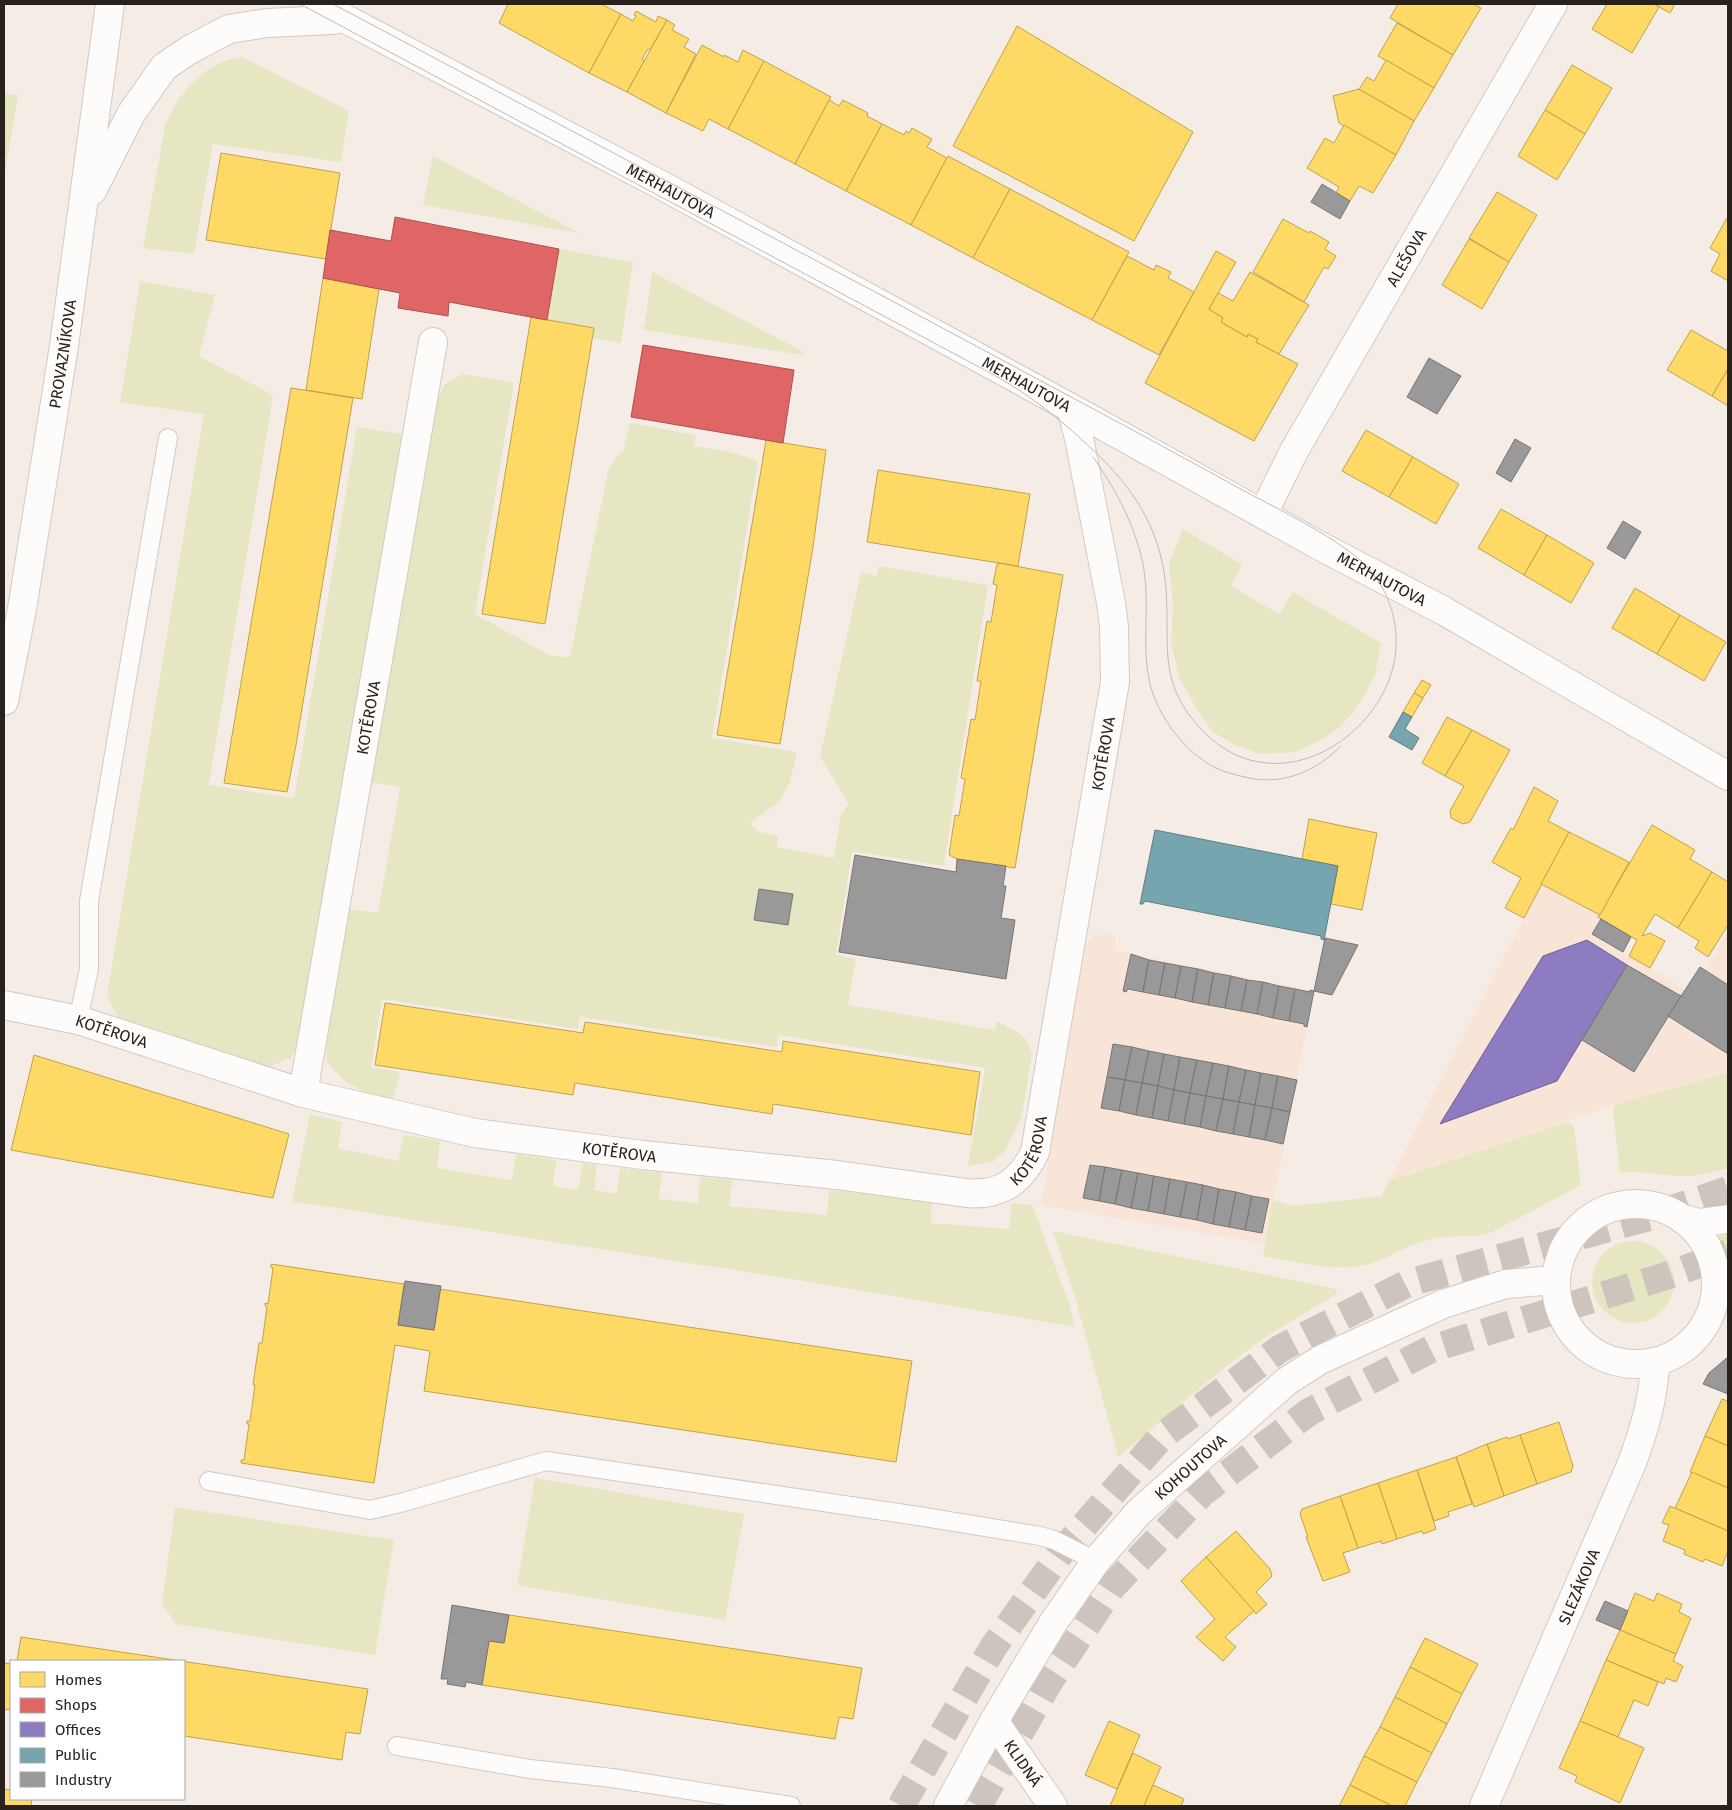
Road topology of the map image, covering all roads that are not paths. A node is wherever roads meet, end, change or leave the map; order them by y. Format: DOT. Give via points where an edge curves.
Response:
graph roads {
  1 [pos="110,4"];
  2 [pos="317,4"];
  3 [pos="1553,4"];
  4 [pos="344,18"];
  5 [pos="82,210"];
  6 [pos="433,342"];
  7 [pos="1071,408"];
  8 [pos="168,438"];
  9 [pos="1263,514"];
  10 [pos="4,701"];
  11 [pos="1728,776"];
  12 [pos="4,1005"];
  13 [pos="78,1020"];
  14 [pos="303,1093"];
  15 [pos="1682,1219"];
  16 [pos="1728,1220"];
  17 [pos="1556,1280"];
  18 [pos="1719,1313"];
  19 [pos="1655,1362"];
  20 [pos="209,1481"];
  21 [pos="1096,1561"];
  22 [pos="994,1721"];
  23 [pos="397,1746"];
  24 [pos="791,1806"];
  25 [pos="948,1806"];
  26 [pos="1053,1806"];
  27 [pos="1484,1806"];
  1 -- 5 [label="street, PROVAZNÍKOVA"];
  2 -- 4 [label="street, MERHAUTOVA"];
  3 -- 9 [label="street, ALEŠOVA" via="1294,451"];
  4 -- 5 [label="street" via="230,29 188,50 164,67 131,114"];
  4 -- 7 [label="street, MERHAUTOVA"];
  5 -- 10 [label="street, PROVAZNÍKOVA" via="54,411"];
  6 -- 14 [label="street, KOTĚROVA"];
  7 -- 9 [label="street, MERHAUTOVA"];
  7 -- 14 [label="street, KOTĚROVA" via="1111,603 1115,682 1042,1119 1035,1152 1019,1177 996,1191 966,1193 475,1133"];
  8 -- 13 [label="lane" via="89,901 89,969"];
  9 -- 11 [label="street, MERHAUTOVA" via="1451,615"];
  12 -- 13 [label="street, KOTĚROVA"];
  13 -- 14 [label="street, KOTĚROVA"];
  15 -- 16 [label="street" via="1700,1223"];
  15 -- 17 [label="street" via="1666,1210 1638,1204 1608,1209 1590,1218 1570,1240 1558,1266"];
  15 -- 18 [label="street" via="1705,1245 1714,1269"];
  17 -- 19 [label="street" via="1559,1306 1580,1342 1601,1356 1624,1364"];
  17 -- 21 [label="street, KOHOUTOVA" via="1506,1284 1443,1304 1320,1360 1287,1381 1139,1512"];
  18 -- 19 [label="street" via="1693,1341 1672,1356"];
  19 -- 27 [label="street, SLEZÁKOVA" via="1651,1398 1632,1463"];
  20 -- 21 [label="lane" via="370,1510 546,1461 1040,1536"];
  21 -- 22 [label="street, KOHOUTOVA" via="1053,1623"];
  22 -- 25 [label="street, KOHOUTOVA"];
  22 -- 26 [label="street, KLIDNÁ"];
  23 -- 24 [label="lane" via="530,1769 612,1778"];
}
